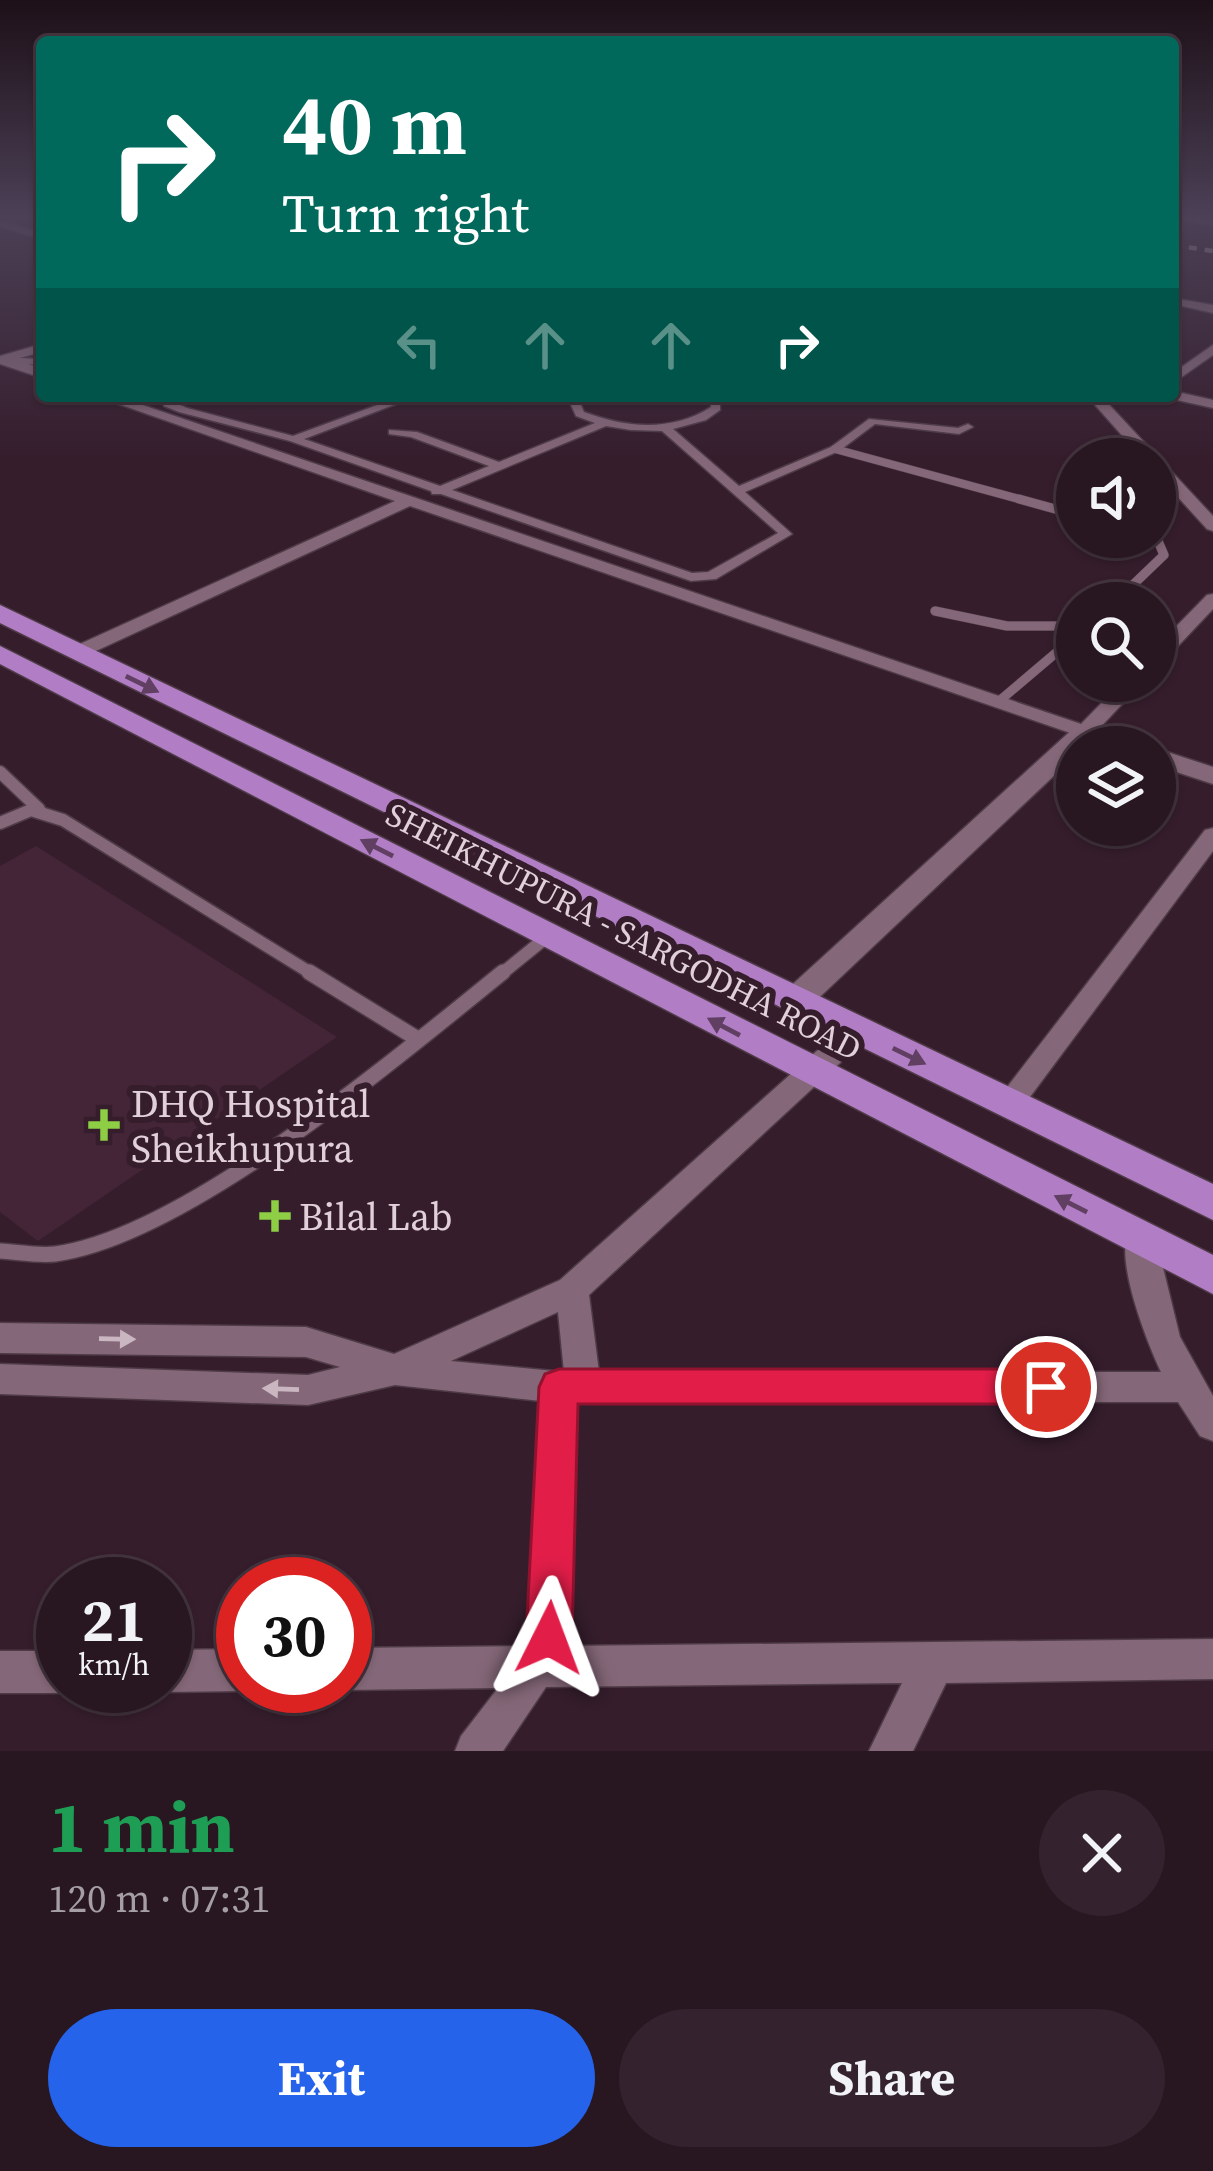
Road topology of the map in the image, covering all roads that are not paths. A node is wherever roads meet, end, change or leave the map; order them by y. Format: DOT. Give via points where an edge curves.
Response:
graph roads {
  1 [pos="1179,303"];
  2 [pos="1213,309"];
  3 [pos="1213,349"];
  4 [pos="36,350"];
  5 [pos="2,360"];
  6 [pos="36,362"];
  7 [pos="36,372"];
  8 [pos="1179,374"];
  9 [pos="1179,396"];
  10 [pos="121,402"];
  11 [pos="168,402"];
  12 [pos="403,402"];
  13 [pos="570,402"];
  14 [pos="713,402"];
  15 [pos="1099,402"];
  16 [pos="1213,404"];
  17 [pos="349,419"];
  18 [pos="604,422"];
  19 [pos="663,426"];
  20 [pos="968,427"];
  21 [pos="1132,438"];
  22 [pos="294,439"];
  23 [pos="835,449"];
  24 [pos="502,466"];
  25 [pos="1176,486"];
  26 [pos="440,491"];
  27 [pos="738,491"];
  28 [pos="409,500"];
  29 [pos="1056,509"];
  30 [pos="1213,526"];
  31 [pos="1161,558"];
  32 [pos="1136,582"];
  33 [pos="1213,599"];
  34 [pos="934,610"];
  35 [pos="0,613"];
  36 [pos="1056,629"];
  37 [pos="1176,637"];
  38 [pos="1056,649"];
  39 [pos="78,652"];
  40 [pos="0,654"];
  41 [pos="998,702"];
  42 [pos="1114,702"];
  43 [pos="197,711"];
  44 [pos="1068,726"];
  45 [pos="1091,726"];
  46 [pos="153,733"];
  47 [pos="1056,759"];
  48 [pos="1176,763"];
  49 [pos="0,772"];
  50 [pos="1213,776"];
  51 [pos="40,810"];
  52 [pos="0,823"];
  53 [pos="1213,835"];
  54 [pos="549,935"];
  55 [pos="795,1001"];
  56 [pos="857,1031"];
  57 [pos="416,1038"];
  58 [pos="814,1074"];
  59 [pos="1008,1106"];
  60 [pos="1213,1203"];
  61 [pos="1140,1239"];
  62 [pos="0,1252"];
  63 [pos="1213,1276"];
  64 [pos="572,1290"];
  65 [pos="0,1337"];
  66 [pos="395,1370"];
  67 [pos="0,1379"];
  68 [pos="571,1387"];
  69 [pos="1185,1387"];
  70 [pos="1213,1425"];
  71 [pos="1213,1659"];
  72 [pos="934,1663"];
  73 [pos="537,1666"];
  74 [pos="372,1669"];
  75 [pos="0,1672"];
  76 [pos="36,1672"];
  77 [pos="476,1751"];
  78 [pos="890,1751"];
  1 -- 2 [label="street"];
  3 -- 8 [label="street"];
  4 -- 5 [label="street"];
  5 -- 6 [label="street"];
  5 -- 7 [label="street"];
  9 -- 16 [label="street"];
  10 -- 28 [label="street"];
  11 -- 22 [label="street"];
  12 -- 17 [label="street"];
  13 -- 18 [label="street"];
  14 -- 19 [label="street" via="710,413"];
  15 -- 21 [label="street"];
  17 -- 22 [label="street"];
  17 -- 24 [label="street"];
  18 -- 19 [label="street"];
  18 -- 24 [label="street"];
  19 -- 27 [label="street"];
  20 -- 23 [label="street" via="873,421"];
  22 -- 26 [label="street"];
  23 -- 27 [label="street"];
  23 -- 29 [label="lane"];
  24 -- 26 [label="street"];
  25 -- 30 [label="street"];
  26 -- 27 [label="street" via="701,579 786,534"];
  26 -- 28 [label="street"];
  28 -- 39 [label="street"];
  28 -- 41 [label="street"];
  31 -- 32 [label="lane"];
  33 -- 37 [label="street"];
  34 -- 36 [label="lane"];
  35 -- 39 [label="highway, SHEIKHUPURA - SARGODHA ROAD"];
  38 -- 41 [label="lane"];
  39 -- 43 [label="highway, SHEIKHUPURA - SARGODHA ROAD, one-way"];
  40 -- 46 [label="highway, SHEIKHUPURA - SARGODHA ROAD"];
  41 -- 44 [label="street"];
  42 -- 45 [label="street"];
  43 -- 46 [label="highway"];
  43 -- 55 [label="highway, SHEIKHUPURA - SARGODHA ROAD"];
  54 -- 46 [label="highway, SHEIKHUPURA - SARGODHA ROAD, one-way"];
  47 -- 55 [label="street"];
  48 -- 50 [label="street"];
  49 -- 51 [label="lane"];
  51 -- 52 [label="lane"];
  51 -- 57 [label="lane"];
  53 -- 59 [label="street"];
  54 -- 57 [label="lane"];
  58 -- 54 [label="highway, SHEIKHUPURA - SARGODHA ROAD, one-way"];
  55 -- 56 [label="highway, SHEIKHUPURA - SARGODHA ROAD"];
  56 -- 58 [label="street"];
  56 -- 59 [label="highway, SHEIKHUPURA - SARGODHA ROAD, one-way"];
  57 -- 62 [label="lane" via="229,1178 76,1248 29,1258"];
  61 -- 58 [label="highway, SHEIKHUPURA - SARGODHA ROAD, one-way"];
  58 -- 64 [label="street"];
  59 -- 60 [label="highway, SHEIKHUPURA - SARGODHA ROAD"];
  61 -- 63 [label="highway, SHEIKHUPURA - SARGODHA ROAD"];
  61 -- 69 [label="street" via="1156,1328"];
  64 -- 66 [label="street"];
  64 -- 68 [label="street"];
  65 -- 66 [label="street, one-way" via="306,1342"];
  66 -- 67 [label="street, one-way" via="308,1390"];
  66 -- 68 [label="street"];
  68 -- 69 [label="street"];
  68 -- 73 [label="street" via="551,1628"];
  69 -- 70 [label="street"];
  71 -- 72 [label="street"];
  72 -- 73 [label="street"];
  72 -- 78 [label="street"];
  73 -- 74 [label="street"];
  73 -- 77 [label="street"];
  75 -- 76 [label="street"];
}
